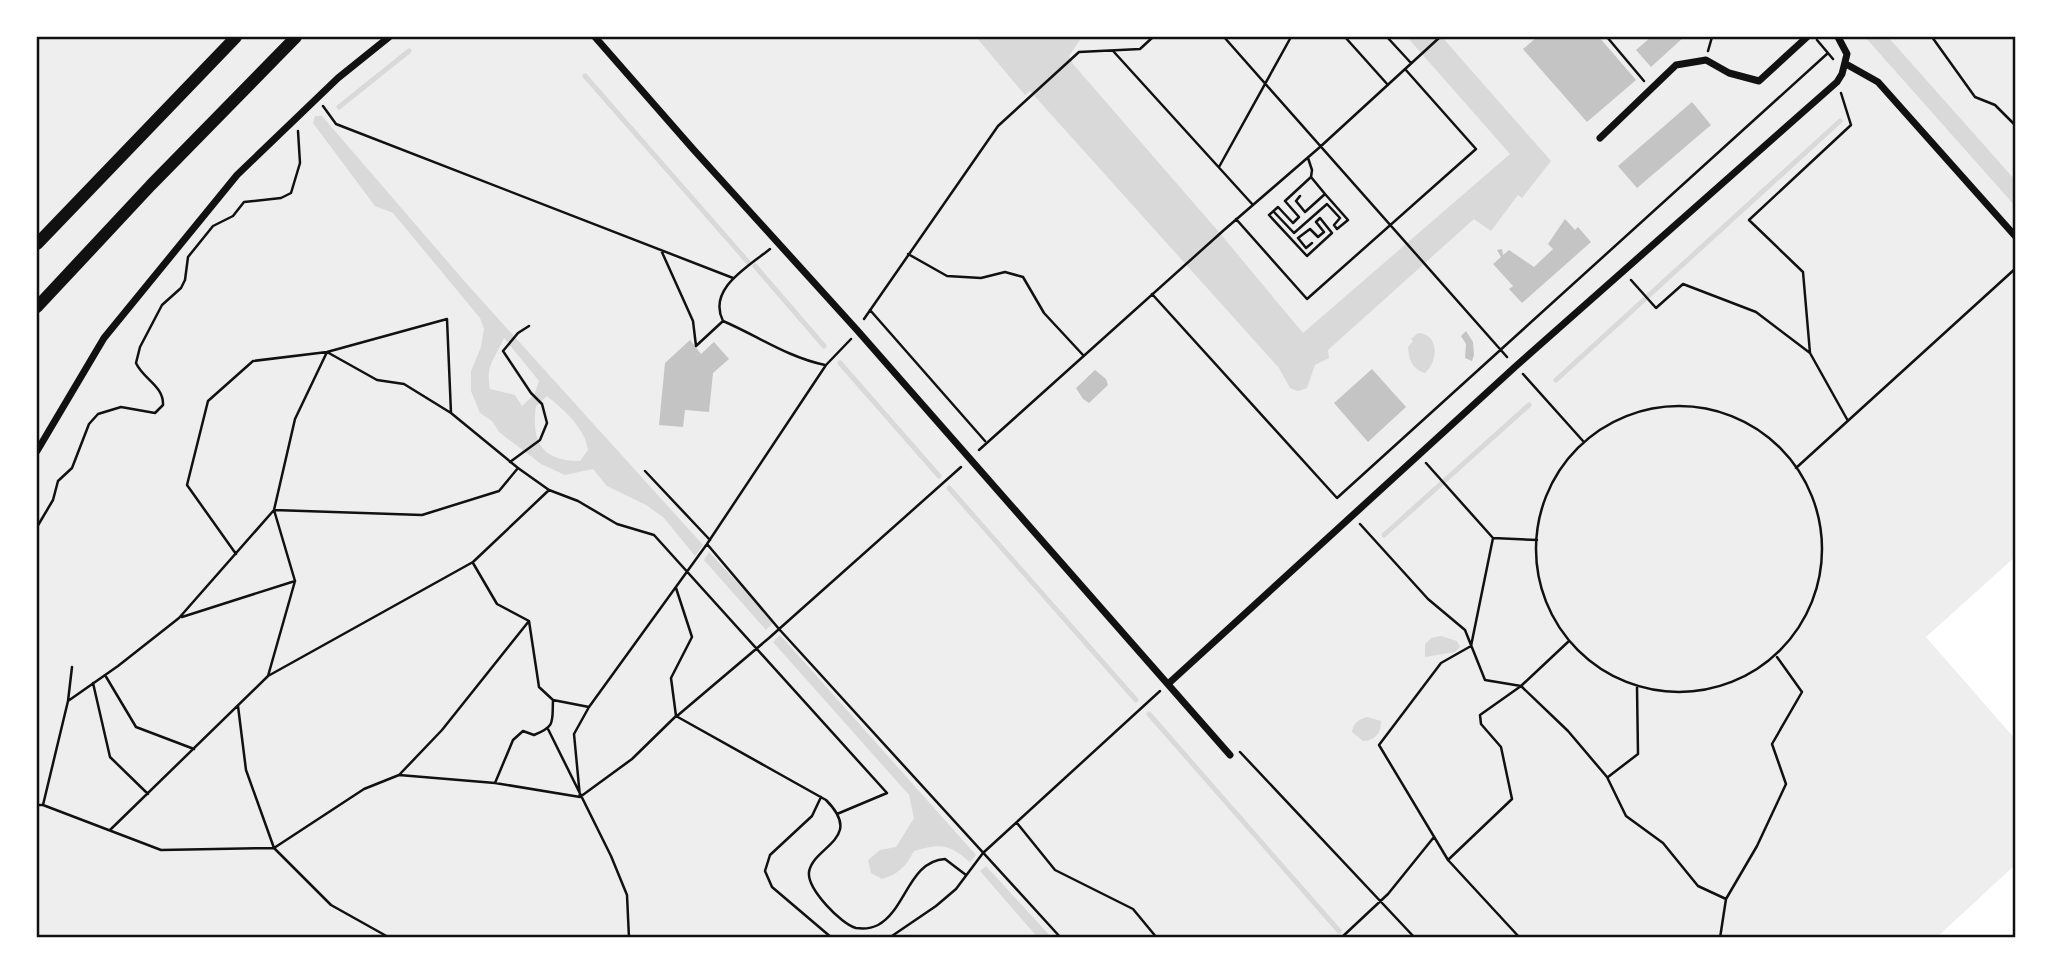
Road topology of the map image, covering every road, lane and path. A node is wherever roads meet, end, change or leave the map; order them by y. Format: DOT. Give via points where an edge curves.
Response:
graph roads {
  1 [pos="236,37"];
  2 [pos="296,37"];
  3 [pos="390,37"];
  4 [pos="595,37"];
  5 [pos="1153,37"];
  6 [pos="1224,37"];
  7 [pos="1292,37"];
  8 [pos="1345,37"];
  9 [pos="1387,37"];
  10 [pos="1440,37"];
  11 [pos="1607,37"];
  12 [pos="1807,37"];
  13 [pos="1813,37"];
  14 [pos="1838,37"];
  15 [pos="1932,37"];
  16 [pos="1114,51"];
  17 [pos="1828,53"];
  18 [pos="1411,63"];
  19 [pos="1846,64"];
  20 [pos="1405,69"];
  21 [pos="1837,82"];
  22 [pos="1265,84"];
  23 [pos="1388,85"];
  24 [pos="1651,89"];
  25 [pos="316,98"];
  26 [pos="1015,110"];
  27 [pos="296,118"];
  28 [pos="2016,126"];
  29 [pos="1600,138"];
  30 [pos="1320,147"];
  31 [pos="1308,158"];
  32 [pos="1219,167"];
  33 [pos="1311,177"];
  34 [pos="1325,194"];
  35 [pos="1300,196"];
  36 [pos="1253,205"];
  37 [pos="1324,207"];
  38 [pos="1273,211"];
  39 [pos="1327,211"];
  40 [pos="1236,219"];
  41 [pos="1391,226"];
  42 [pos="1302,236"];
  43 [pos="2016,237"];
  44 [pos="1306,242"];
  45 [pos="778,243"];
  46 [pos="1312,243"];
  47 [pos="37,244"];
  48 [pos="661,250"];
  49 [pos="908,254"];
  50 [pos="2016,268"];
  51 [pos="1623,271"];
  52 [pos="733,278"];
  53 [pos="1152,294"];
  54 [pos="37,307"];
  55 [pos="870,310"];
  56 [pos="723,321"];
  57 [pos="529,327"];
  58 [pos="1501,350"];
  59 [pos="327,352"];
  60 [pos="1810,353"];
  61 [pos="1083,355"];
  62 [pos="826,365"];
  63 [pos="1516,366"];
  64 [pos="451,413"];
  65 [pos="1848,421"];
  66 [pos="1583,441"];
  67 [pos="986,442"];
  68 [pos="37,452"];
  69 [pos="1419,455"];
  70 [pos="970,458"];
  71 [pos="510,462"];
  72 [pos="518,468"];
  73 [pos="1796,468"];
  74 [pos="645,471"];
  75 [pos="549,491"];
  76 [pos="274,510"];
  77 [pos="1353,516"];
  78 [pos="37,527"];
  79 [pos="1493,538"];
  80 [pos="710,540"];
  81 [pos="1537,540"];
  82 [pos="236,554"];
  83 [pos="473,562"];
  84 [pos="688,571"];
  85 [pos="295,580"];
  86 [pos="676,587"];
  87 [pos="179,618"];
  88 [pos="529,621"];
  89 [pos="779,629"];
  90 [pos="1569,641"];
  91 [pos="1471,646"];
  92 [pos="757,648"];
  93 [pos="1777,657"];
  94 [pos="72,667"];
  95 [pos="105,675"];
  96 [pos="268,676"];
  97 [pos="93,683"];
  98 [pos="1168,684"];
  99 [pos="1521,685"];
  100 [pos="1637,687"];
  101 [pos="554,700"];
  102 [pos="68,701"];
  103 [pos="238,706"];
  104 [pos="589,707"];
  105 [pos="676,716"];
  106 [pos="548,729"];
  107 [pos="194,749"];
  108 [pos="1229,753"];
  109 [pos="399,775"];
  110 [pos="1607,777"];
  111 [pos="495,783"];
  112 [pos="148,794"];
  113 [pos="580,797"];
  114 [pos="821,797"];
  115 [pos="37,805"];
  116 [pos="43,805"];
  117 [pos="837,814"];
  118 [pos="1016,823"];
  119 [pos="110,831"];
  120 [pos="1434,836"];
  121 [pos="274,848"];
  122 [pos="983,853"];
  123 [pos="1448,860"];
  124 [pos="966,875"];
  125 [pos="1726,899"];
  126 [pos="1381,901"];
  127 [pos="390,938"];
  128 [pos="629,938"];
  129 [pos="832,938"];
  130 [pos="889,938"];
  131 [pos="1061,938"];
  132 [pos="1157,938"];
  133 [pos="1341,938"];
  134 [pos="1415,938"];
  135 [pos="1520,938"];
  136 [pos="1720,938"];
  1 -- 47 [label="main road"];
  2 -- 54 [label="main road"];
  3 -- 25 [label="street"];
  4 -- 45 [label="street"];
  5 -- 16 [label="path" via="1140,49"];
  6 -- 22 [label="path"];
  7 -- 22 [label="path"];
  8 -- 23 [label="path"];
  9 -- 18 [label="path"];
  10 -- 18 [label="path"];
  11 -- 24 [label="path"];
  12 -- 24 [label="street" via="1759,81 1729,73 1706,60 1676,65"];
  13 -- 17 [label="path"];
  14 -- 19 [label="street" via="1845,47"];
  15 -- 28 [label="path" via="1975,96 1995,105"];
  16 -- 26 [label="path" via="1079,52"];
  16 -- 32 [label="path"];
  17 -- 19 [label="path"];
  17 -- 58 [label="path"];
  18 -- 20 [label="path"];
  19 -- 21 [label="street"];
  19 -- 43 [label="street" via="1878,82"];
  20 -- 23 [label="path"];
  20 -- 41 [label="path" via="1476,149"];
  21 -- 51 [label="street"];
  21 -- 60 [label="path" via="1852,125 1749,220 1803,272"];
  22 -- 30 [label="path"];
  22 -- 32 [label="path"];
  23 -- 30 [label="path"];
  24 -- 29 [label="street"];
  25 -- 27 [label="street"];
  25 -- 48 [label="path" via="336,124"];
  27 -- 68 [label="street" via="237,175 104,338"];
  27 -- 78 [label="path" via="300,163 291,192 281,198 244,202 233,216 213,226 188,257 186,280 162,305 140,347 136,363 157,387 163,405 155,413 121,407 98,414"];
  30 -- 31 [label="path"];
  30 -- 41 [label="path"];
  31 -- 33 [label="path"];
  31 -- 36 [label="path"];
  32 -- 36 [label="path"];
  33 -- 34 [label="path"];
  33 -- 38 [label="path" via="1285,201 1299,217 1293,223 1278,207"];
  34 -- 35 [label="path" via="1306,212 1296,201"];
  34 -- 37 [label="path" via="1348,219 1337,229 1334,225 1340,218 1327,204"];
  36 -- 40 [label="path"];
  37 -- 38 [label="path" via="1294,233"];
  37 -- 39 [label="path"];
  38 -- 42 [label="path" via="1269,215 1307,256 1332,233 1320,218 1316,222 1324,232 1318,237 1310,229"];
  40 -- 41 [label="path" via="1307,299"];
  40 -- 53 [label="path"];
  41 -- 58 [label="path"];
  42 -- 44 [label="path"];
  42 -- 46 [label="path" via="1298,238 1306,247"];
  45 -- 52 [label="path"];
  45 -- 70 [label="street"];
  48 -- 52 [label="path"];
  48 -- 56 [label="path" via="693,321 696,346"];
  49 -- 61 [label="path" via="947,276 981,278 1005,272 1023,278 1044,313"];
  50 -- 65 [label="path"];
  51 -- 60 [label="path" via="1656,308 1683,284 1756,312"];
  51 -- 63 [label="street"];
  52 -- 56 [label="path" via="720,297 718,311"];
  53 -- 58 [label="path" via="1337,498"];
  53 -- 61 [label="path"];
  55 -- 67 [label="path"];
  56 -- 62 [label="path" via="803,361"];
  57 -- 71 [label="path" via="503,351 542,404 547,423 540,440"];
  58 -- 63 [label="path"];
  59 -- 64 [label="path" via="377,380 404,384"];
  59 -- 64 [label="path" via="447,319"];
  59 -- 76 [label="path" via="295,419"];
  59 -- 82 [label="path" via="253,361 208,401 187,485"];
  60 -- 65 [label="path"];
  61 -- 67 [label="path"];
  63 -- 66 [label="path"];
  63 -- 69 [label="street"];
  64 -- 71 [label="path"];
  65 -- 73 [label="path"];
  66 -- 73 [label="path" via="1639,412 1698,408 1736,417 1753,427"];
  66 -- 81 [label="path" via="1558,472 1540,514"];
  67 -- 70 [label="path"];
  69 -- 77 [label="street"];
  69 -- 79 [label="path"];
  70 -- 89 [label="path"];
  70 -- 98 [label="street"];
  71 -- 72 [label="path"];
  72 -- 75 [label="path"];
  72 -- 76 [label="path" via="499,491 422,515"];
  73 -- 93 [label="path" via="1812,497 1819,523 1822,565 1807,615"];
  74 -- 80 [label="path"];
  75 -- 83 [label="path"];
  75 -- 84 [label="path" via="578,500 617,524 654,535"];
  76 -- 82 [label="path"];
  76 -- 85 [label="path"];
  77 -- 91 [label="path" via="1428,599 1465,630"];
  77 -- 98 [label="street"];
  79 -- 81 [label="path"];
  79 -- 91 [label="path"];
  81 -- 90 [label="path" via="1537,573 1547,605"];
  82 -- 87 [label="path"];
  83 -- 88 [label="path" via="497,604"];
  83 -- 96 [label="path"];
  84 -- 86 [label="path"];
  84 -- 89 [label="path" via="707,544"];
  84 -- 92 [label="path"];
  85 -- 87 [label="path"];
  85 -- 96 [label="path"];
  86 -- 104 [label="path"];
  86 -- 105 [label="path" via="692,636 671,678"];
  87 -- 95 [label="path"];
  88 -- 101 [label="path" via="539,687"];
  88 -- 109 [label="path" via="442,730"];
  89 -- 92 [label="path"];
  89 -- 122 [label="path"];
  90 -- 99 [label="path"];
  90 -- 100 [label="path" via="1601,672"];
  91 -- 99 [label="path" via="1485,680"];
  91 -- 120 [label="path" via="1441,663 1379,745"];
  92 -- 105 [label="path"];
  92 -- 117 [label="path" via="887,793"];
  93 -- 100 [label="path" via="1737,680 1689,691"];
  93 -- 125 [label="path" via="1802,692 1772,744 1786,785"];
  94 -- 102 [label="path"];
  95 -- 97 [label="path"];
  95 -- 107 [label="path" via="136,727"];
  96 -- 103 [label="path"];
  97 -- 102 [label="path"];
  97 -- 112 [label="path" via="110,757"];
  98 -- 108 [label="street"];
  98 -- 118 [label="path"];
  99 -- 110 [label="path"];
  99 -- 123 [label="path" via="1480,715 1480,724 1501,747 1512,799"];
  100 -- 110 [label="path" via="1638,754"];
  101 -- 104 [label="path"];
  101 -- 106 [label="path"];
  102 -- 116 [label="path"];
  103 -- 107 [label="path"];
  103 -- 121 [label="path" via="246,769"];
  104 -- 113 [label="path" via="574,734"];
  105 -- 113 [label="path" via="632,759"];
  105 -- 114 [label="path"];
  106 -- 111 [label="path" via="534,735 523,731 513,740"];
  106 -- 113 [label="path"];
  107 -- 112 [label="path"];
  108 -- 126 [label="path" via="1242,752"];
  109 -- 111 [label="path"];
  109 -- 121 [label="path" via="364,789"];
  110 -- 125 [label="path" via="1626,816 1663,843 1698,886"];
  111 -- 113 [label="path"];
  112 -- 119 [label="path"];
  113 -- 128 [label="path" via="627,895"];
  114 -- 117 [label="path"];
  114 -- 129 [label="path" via="812,817 771,855 765,872 772,887"];
  115 -- 116 [label="path"];
  116 -- 119 [label="path"];
  117 -- 124 [label="path" via="839,832 809,873 822,900 854,928 878,925 933,860 944,859"];
  118 -- 122 [label="path"];
  118 -- 132 [label="path" via="1055,870 1133,909"];
  119 -- 121 [label="path" via="161,850"];
  120 -- 123 [label="path"];
  120 -- 126 [label="path"];
  121 -- 127 [label="path" via="331,905"];
  122 -- 124 [label="path"];
  122 -- 131 [label="path"];
  123 -- 135 [label="path"];
  124 -- 130 [label="path" via="936,906"];
  125 -- 136 [label="path"];
  126 -- 133 [label="path"];
  126 -- 134 [label="path"];
}
